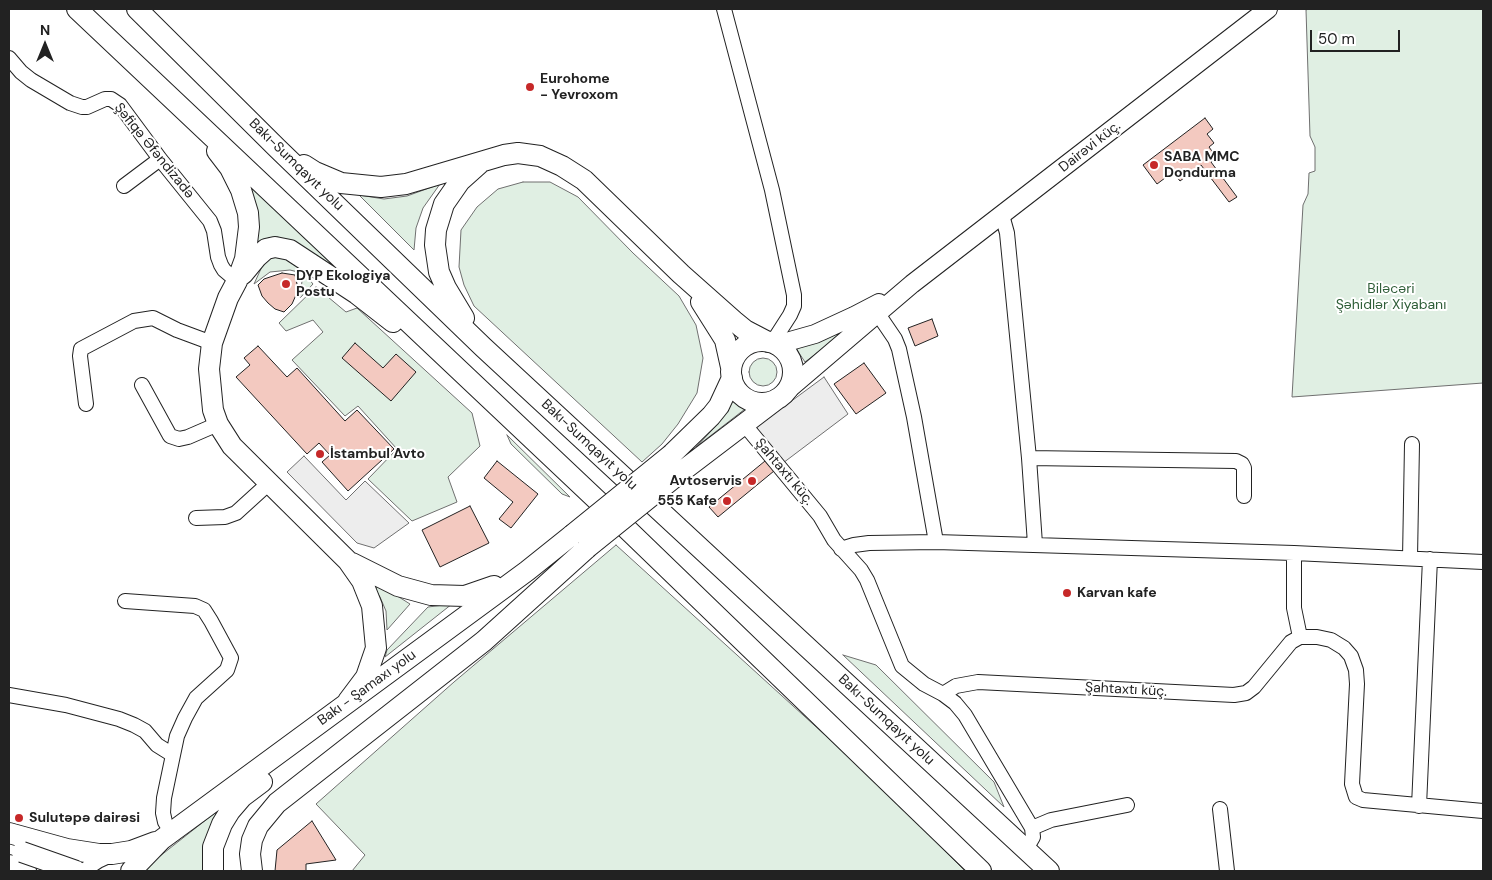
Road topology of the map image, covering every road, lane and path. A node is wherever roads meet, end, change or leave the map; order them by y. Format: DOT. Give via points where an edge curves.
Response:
graph roads {
  1 [pos="69,9"];
  2 [pos="77,9"];
  3 [pos="138,9"];
  4 [pos="724,9"];
  5 [pos="1268,9"];
  6 [pos="111,42"];
  7 [pos="9,58"];
  8 [pos="182,107"];
  9 [pos="277,148"];
  10 [pos="160,159"];
  11 [pos="484,160"];
  12 [pos="124,186"];
  13 [pos="1002,215"];
  14 [pos="681,274"];
  15 [pos="237,281"];
  16 [pos="912,284"];
  17 [pos="878,314"];
  18 [pos="212,342"];
  19 [pos="772,343"];
  20 [pos="483,347"];
  21 [pos="732,372"];
  22 [pos="142,385"];
  23 [pos="478,387"];
  24 [pos="781,396"];
  25 [pos="86,404"];
  26 [pos="218,424"];
  27 [pos="744,424"];
  28 [pos="1412,444"];
  29 [pos="1029,458"];
  30 [pos="269,483"];
  31 [pos="1244,496"];
  32 [pos="196,518"];
  33 [pos="936,542"];
  34 [pos="1035,544"];
  35 [pos="842,549"];
  36 [pos="1294,553"];
  37 [pos="1410,558"];
  38 [pos="1430,559"];
  39 [pos="348,561"];
  40 [pos="1483,562"];
  41 [pos="527,571"];
  42 [pos="125,601"];
  43 [pos="1300,637"];
  44 [pos="943,694"];
  45 [pos="9,695"];
  46 [pos="348,701"];
  47 [pos="172,755"];
  48 [pos="1127,805"];
  49 [pos="1419,806"];
  50 [pos="1220,809"];
  51 [pos="1483,812"];
  52 [pos="1032,828"];
  53 [pos="9,833"];
  54 [pos="166,836"];
  55 [pos="53,846"];
  56 [pos="9,848"];
  57 [pos="1026,849"];
  58 [pos="112,854"];
  59 [pos="9,865"];
  60 [pos="251,870"];
  61 [pos="26,871"];
  62 [pos="62,871"];
  63 [pos="76,871"];
  64 [pos="82,871"];
  65 [pos="131,871"];
  66 [pos="213,871"];
  67 [pos="981,871"];
  68 [pos="1049,871"];
  69 [pos="1227,871"];
  1 -- 6 [label="highway"];
  2 -- 6 [label="highway"];
  3 -- 9 [label="highway, Bakı-Sumqayıt yolu"];
  4 -- 19 [label="street" via="772,190 794,295 790,315"];
  5 -- 13 [label="main road, Dairəvi küç."];
  6 -- 8 [label="highway"];
  7 -- 10 [label="street, Şəfiqə Əfəndizadə" via="31,80 70,103 82,107 115,100"];
  8 -- 15 [label="highway" via="230,168 245,202 249,240"];
  8 -- 23 [label="highway"];
  9 -- 11 [label="highway" via="315,172 342,184 362,187 406,184"];
  9 -- 20 [label="highway, Bakı-Sumqayıt yolu"];
  10 -- 12 [label="street"];
  10 -- 15 [label="street, Şəfiqə Əfəndizadə" via="210,221 221,265"];
  11 -- 14 [label="highway" via="518,153 540,156 562,166 584,180"];
  11 -- 20 [label="highway" via="460,181 444,204 435,245 439,272 446,288"];
  13 -- 16 [label="main road, Dairəvi küç."];
  13 -- 29 [label="street" via="1007,233"];
  14 -- 19 [label="highway" via="745,330"];
  14 -- 21 [label="highway" via="718,326 728,350"];
  15 -- 18 [label="highway"];
  15 -- 23 [label="highway" via="266,249 290,250 357,294"];
  16 -- 17 [label="main road, Dairəvi küç."];
  16 -- 19 [label="main road, Dairəvi küç." via="822,331"];
  17 -- 24 [label="main road, Dairəvi küç."];
  17 -- 33 [label="street" via="899,349"];
  18 -- 25 [label="street" via="154,318 134,321 81,349"];
  18 -- 26 [label="highway" via="209,369 211,398"];
  19 -- 21 [label="highway" via="749,344 735,358"];
  19 -- 24 [label="highway" via="792,363 792,380"];
  20 -- 57 [label="highway, Bakı-Sumqayıt yolu"];
  21 -- 24 [label="highway" via="735,387 750,400 770,402"];
  21 -- 41 [label="highway, Bakı - Şamaxı yolu, bridge" via="719,406 703,426"];
  22 -- 26 [label="street" via="170,436 188,437"];
  23 -- 67 [label="highway"];
  24 -- 27 [label="highway"];
  26 -- 30 [label="highway" via="232,446"];
  27 -- 35 [label="street, Şahtaxtı küç." via="820,516"];
  27 -- 60 [label="highway, bridge" via="587,548 484,641 277,803 258,826 252,840"];
  28 -- 37 [label="street"];
  29 -- 31 [label="street" via="1236,461 1244,468"];
  29 -- 34 [label="street"];
  30 -- 32 [label="street" via="236,513"];
  30 -- 39 [label="highway"];
  33 -- 34 [label="street"];
  33 -- 35 [label="street" via="869,543"];
  34 -- 36 [label="street"];
  35 -- 44 [label="street, Şahtaxtı küç." via="867,580 902,666 918,680"];
  36 -- 37 [label="street"];
  36 -- 43 [label="street" via="1294,608"];
  37 -- 38 [label="street"];
  38 -- 40 [label="street"];
  38 -- 49 [label="street"];
  39 -- 41 [label="highway" via="398,586 431,595 466,596"];
  39 -- 46 [label="highway" via="362,581 372,606 376,648 366,677"];
  41 -- 46 [label="highway, Bakı - Şamaxı yolu"];
  41 -- 66 [label="highway" via="482,618 242,798 230,811 217,836"];
  42 -- 47 [label="street" via="195,606 204,610 231,658 227,670 196,698 177,736"];
  43 -- 44 [label="street, Şahtaxtı küç." via="1291,642 1254,687 1246,693 1234,695 978,682 956,686"];
  43 -- 49 [label="street" via="1331,640 1351,656 1356,670 1352,784 1356,798"];
  44 -- 52 [label="street" via="965,715"];
  45 -- 47 [label="street" via="66,705 134,724"];
  46 -- 54 [label="highway, Bakı - Şamaxı yolu"];
  47 -- 54 [label="street" via="164,798"];
  48 -- 52 [label="street" via="1051,820"];
  49 -- 51 [label="street"];
  50 -- 69 [label="street"];
  52 -- 57 [label="street" via="1033,837"];
  53 -- 55 [label="highway"];
  54 -- 58 [label="highway" via="138,849"];
  54 -- 65 [label="highway"];
  55 -- 58 [label="highway"];
  55 -- 62 [label="highway" via="64,859"];
  56 -- 63 [label="highway, bridge"];
  57 -- 68 [label="highway, Bakı-Sumqayıt yolu"];
  58 -- 64 [label="street"];
  59 -- 61 [label="highway"];
}
